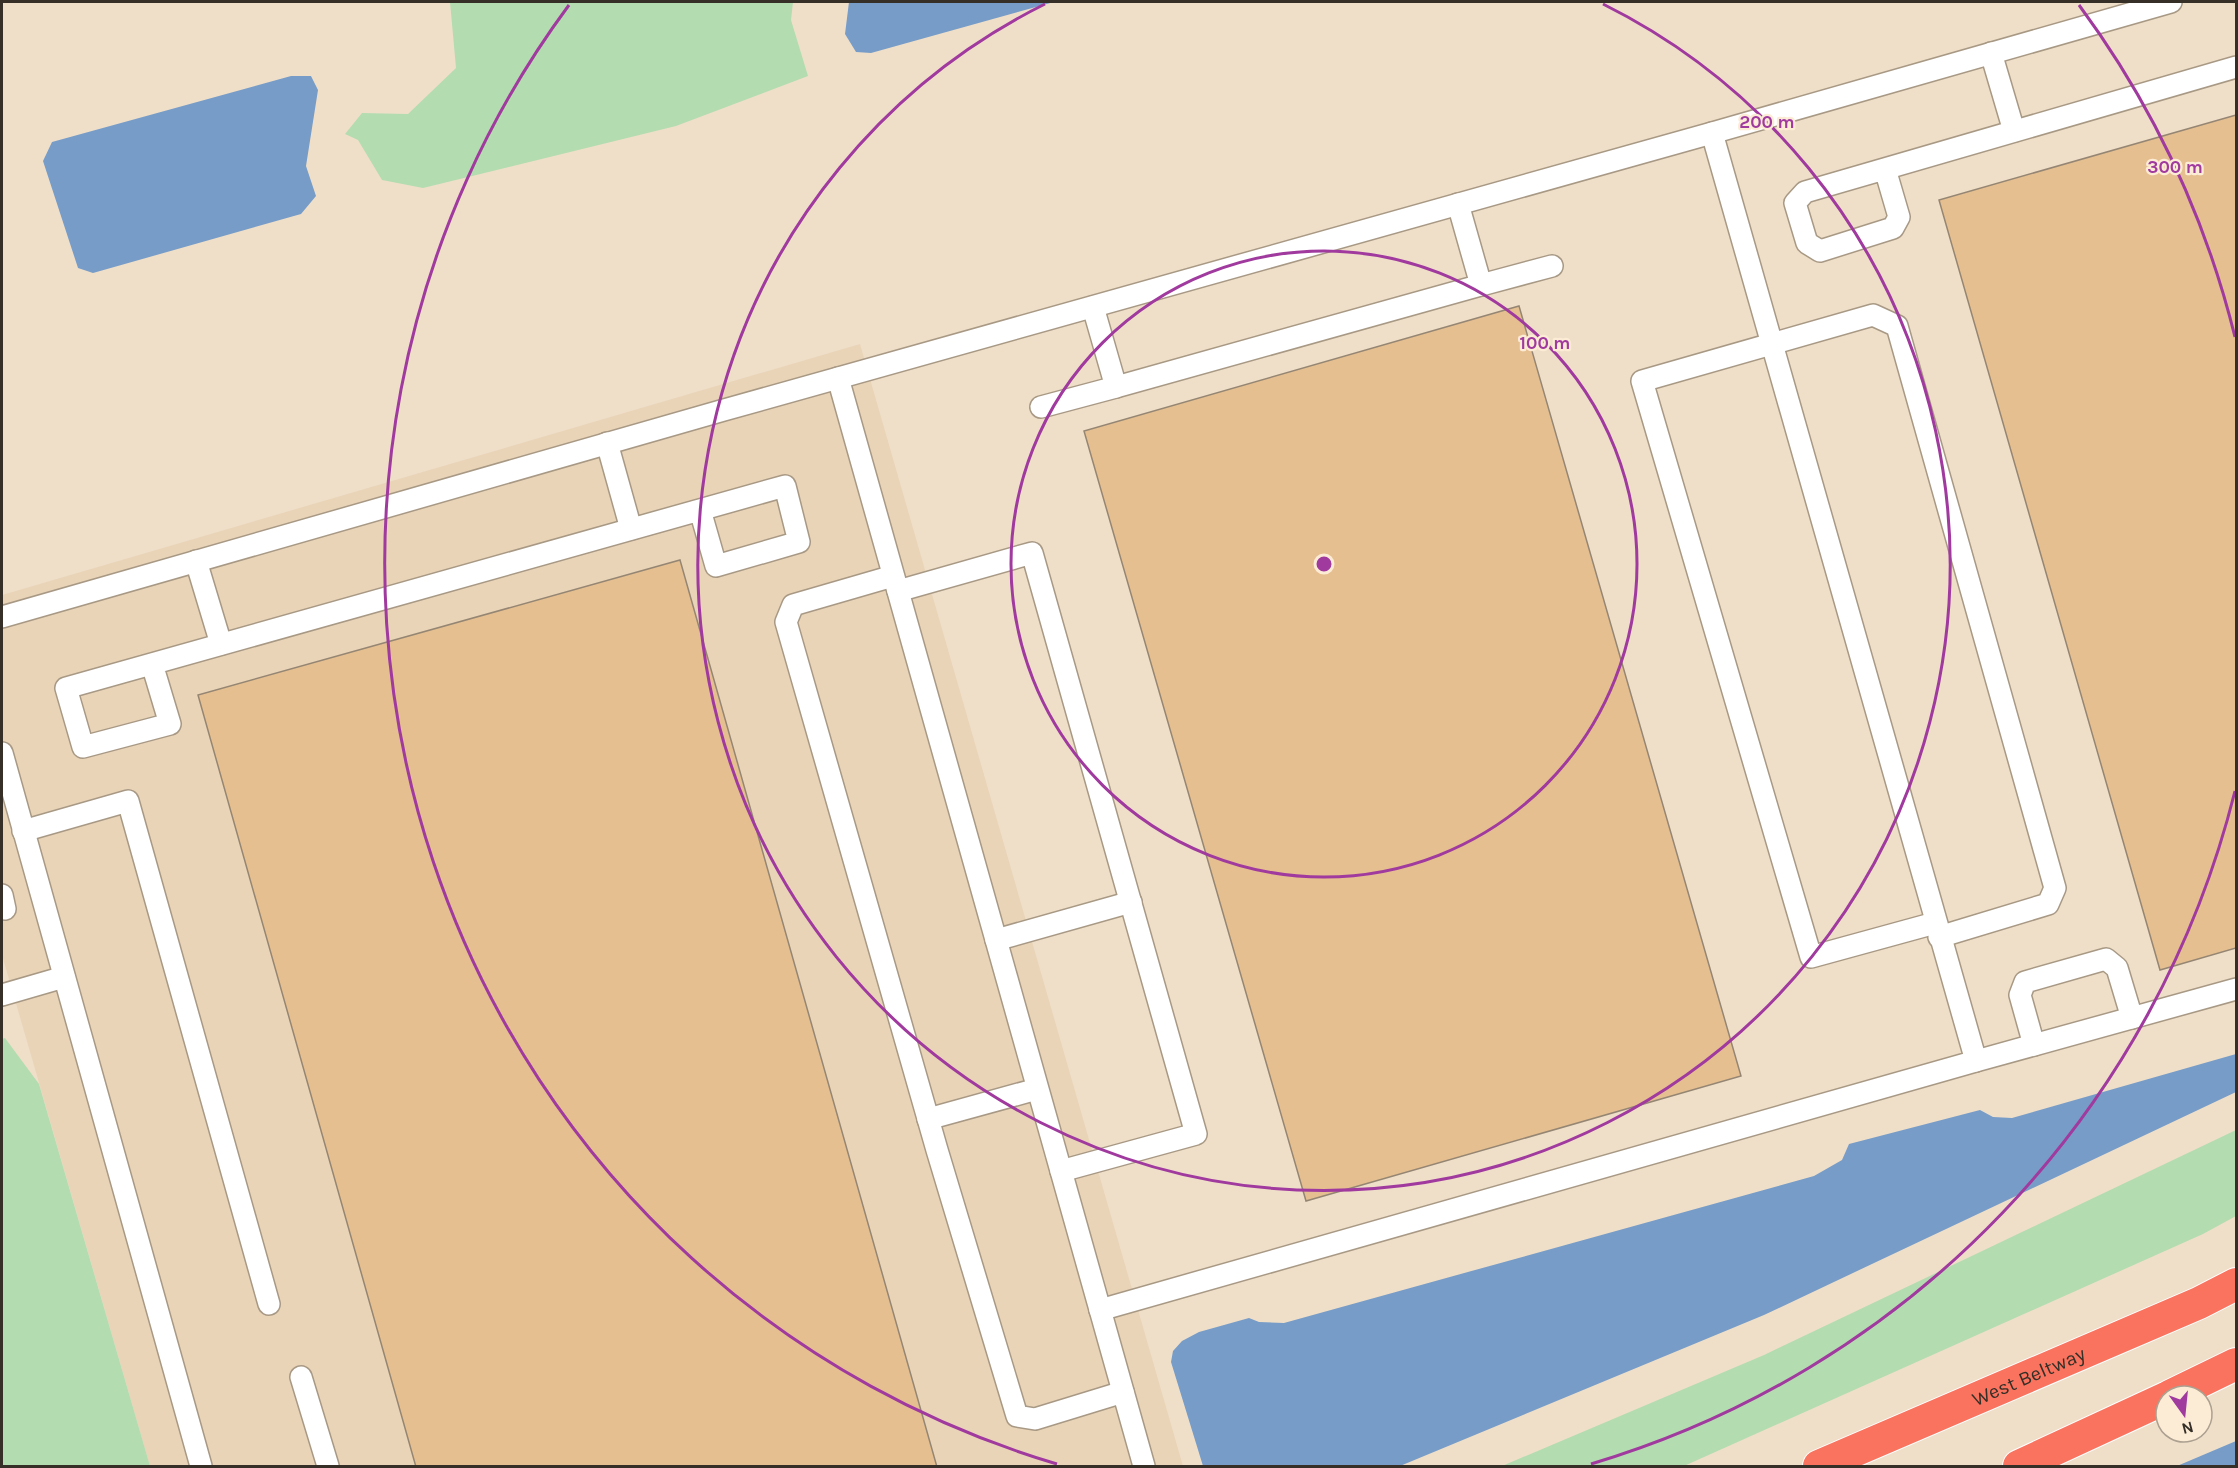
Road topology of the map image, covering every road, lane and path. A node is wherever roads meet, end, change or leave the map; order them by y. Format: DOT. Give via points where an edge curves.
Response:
graph roads {
  1 [pos="2171,2"];
  2 [pos="1991,53"];
  3 [pos="2236,67"];
  4 [pos="2014,131"];
  5 [pos="1712,133"];
  6 [pos="1885,169"];
  7 [pos="1458,204"];
  8 [pos="1552,266"];
  9 [pos="1481,285"];
  10 [pos="1093,307"];
  11 [pos="1771,343"];
  12 [pos="838,378"];
  13 [pos="1116,387"];
  14 [pos="1041,407"];
  15 [pos="607,443"];
  16 [pos="700,510"];
  17 [pos="631,529"];
  18 [pos="196,561"];
  19 [pos="895,584"];
  20 [pos="2,616"];
  21 [pos="221,644"];
  22 [pos="152,664"];
  23 [pos="2,753"];
  24 [pos="23,831"];
  25 [pos="1131,902"];
  26 [pos="1937,930"];
  27 [pos="996,940"];
  28 [pos="64,977"];
  29 [pos="2236,989"];
  30 [pos="2,995"];
  31 [pos="2132,1018"];
  32 [pos="2034,1045"];
  33 [pos="1976,1061"];
  34 [pos="1037,1089"];
  35 [pos="928,1119"];
  36 [pos="1061,1171"];
  37 [pos="2236,1284"];
  38 [pos="268,1304"];
  39 [pos="1100,1310"];
  40 [pos="2236,1364"];
  41 [pos="301,1377"];
  42 [pos="2195,1384"];
  43 [pos="1123,1392"];
  44 [pos="2154,1404"];
  45 [pos="201,1467"];
  46 [pos="328,1467"];
  47 [pos="1144,1467"];
  48 [pos="1819,1467"];
  49 [pos="2019,1467"];
  1 -- 2 [label="lane"];
  2 -- 4 [label="lane"];
  2 -- 5 [label="lane"];
  3 -- 4 [label="lane"];
  4 -- 6 [label="lane"];
  5 -- 7 [label="lane"];
  5 -- 11 [label="lane"];
  6 -- 6 [label="lane" via="1899,217 1893,228 1820,251 1807,243 1795,203 1805,192"];
  7 -- 9 [label="lane"];
  7 -- 10 [label="lane"];
  8 -- 9 [label="lane"];
  9 -- 13 [label="lane"];
  10 -- 12 [label="lane"];
  10 -- 13 [label="lane"];
  11 -- 26 [label="lane"];
  11 -- 26 [label="lane" via="1873,315 1897,326 2055,888 2048,904"];
  11 -- 26 [label="lane" via="1642,381 1811,957"];
  12 -- 15 [label="lane"];
  12 -- 19 [label="lane"];
  13 -- 14 [label="lane"];
  15 -- 17 [label="lane"];
  15 -- 18 [label="lane"];
  16 -- 16 [label="lane" via="716,566 799,542 785,486"];
  16 -- 17 [label="lane"];
  17 -- 21 [label="lane"];
  18 -- 20 [label="lane"];
  18 -- 21 [label="lane"];
  19 -- 25 [label="lane" via="1032,553"];
  19 -- 27 [label="lane"];
  19 -- 35 [label="lane" via="793,605 786,622"];
  21 -- 22 [label="lane"];
  22 -- 22 [label="lane" via="66,688 83,747 170,724"];
  23 -- 24 [label="lane"];
  24 -- 28 [label="lane"];
  24 -- 38 [label="lane" via="128,801"];
  25 -- 27 [label="lane"];
  25 -- 36 [label="lane" via="1196,1134"];
  26 -- 33 [label="lane"];
  27 -- 34 [label="lane"];
  28 -- 30 [label="lane"];
  28 -- 45 [label="lane"];
  29 -- 31 [label="lane"];
  31 -- 32 [label="lane"];
  31 -- 32 [label="lane" via="2117,968 2106,959 2025,982 2020,995"];
  32 -- 33 [label="lane"];
  33 -- 39 [label="lane"];
  34 -- 35 [label="lane"];
  34 -- 36 [label="lane"];
  35 -- 43 [label="lane" via="1017,1416 1035,1419"];
  36 -- 39 [label="lane"];
  37 -- 48 [label="highway, West Beltway"];
  39 -- 43 [label="lane"];
  40 -- 42 [label="highway"];
  41 -- 46 [label="lane"];
  43 -- 47 [label="lane"];
  44 -- 49 [label="highway"];
}
